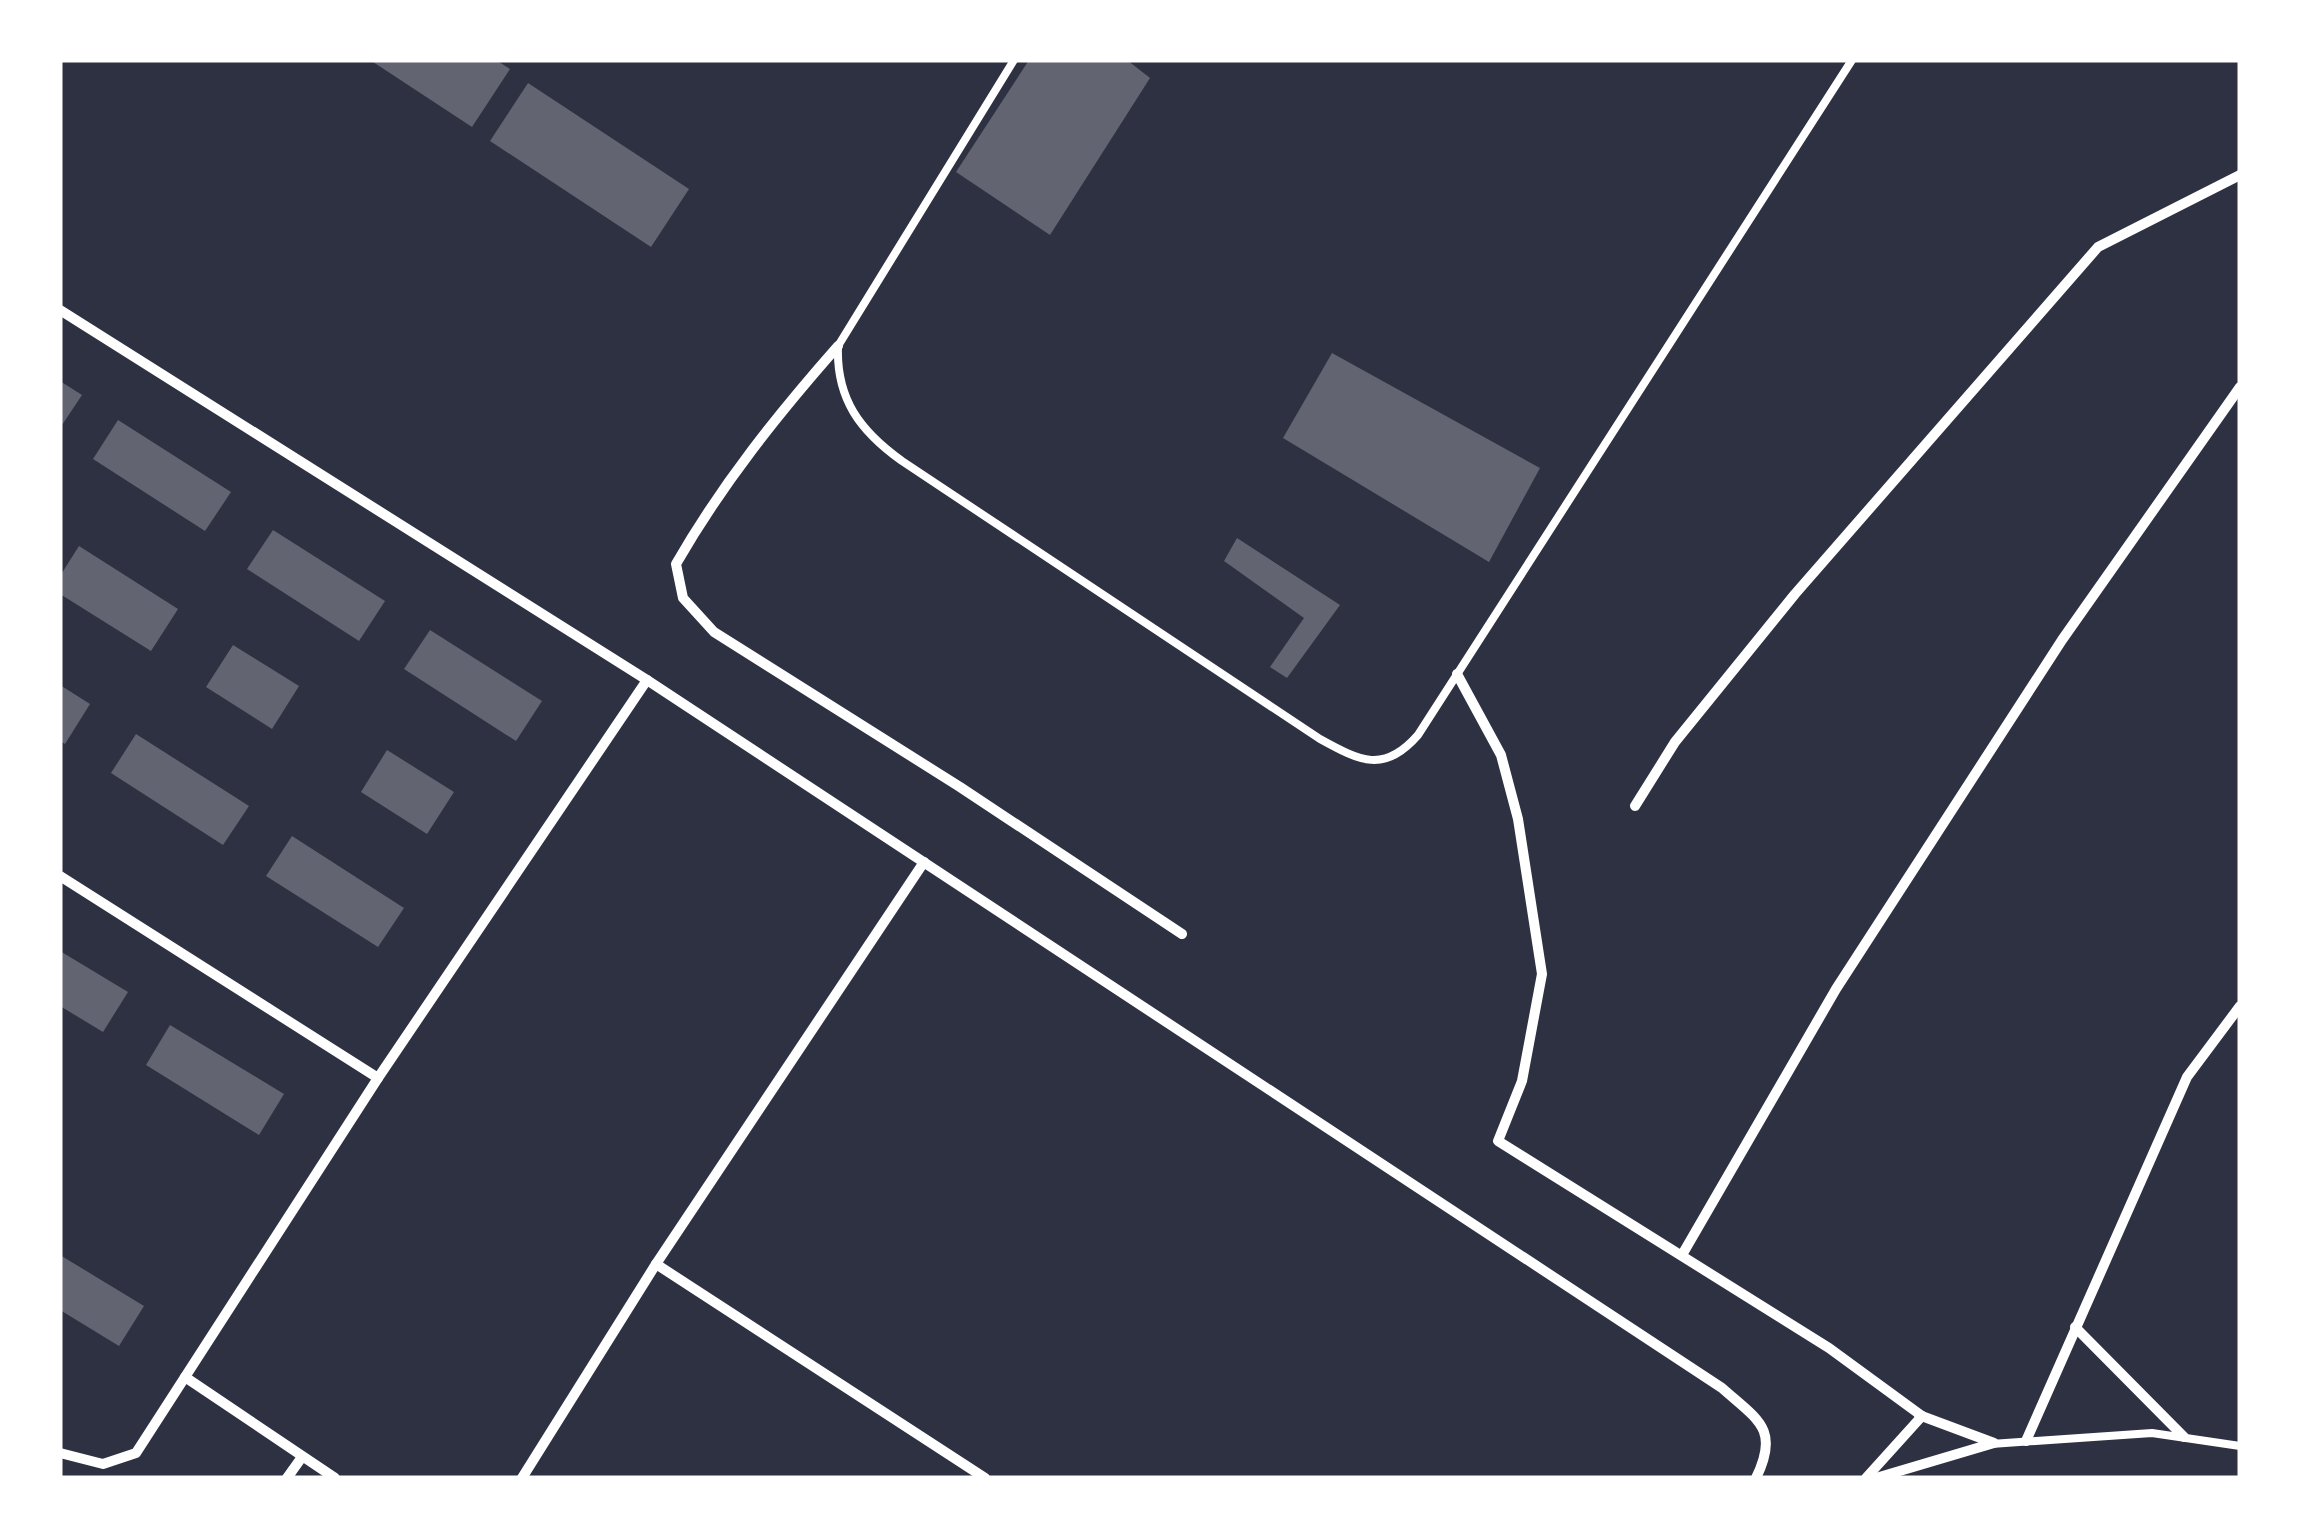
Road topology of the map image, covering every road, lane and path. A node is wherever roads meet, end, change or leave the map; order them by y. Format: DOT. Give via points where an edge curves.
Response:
graph roads {
  1 [pos="1014,60"];
  2 [pos="1852,60"];
  3 [pos="2240,176"];
  4 [pos="60,310"];
  5 [pos="838,346"];
  6 [pos="2240,387"];
  7 [pos="1457,674"];
  8 [pos="647,680"];
  9 [pos="1635,806"];
  10 [pos="924,862"];
  11 [pos="60,876"];
  12 [pos="1182,934"];
  13 [pos="2240,1006"];
  14 [pos="378,1078"];
  15 [pos="1682,1255"];
  16 [pos="656,1264"];
  17 [pos="2074,1327"];
  18 [pos="185,1377"];
  19 [pos="1922,1416"];
  20 [pos="2184,1437"];
  21 [pos="2026,1441"];
  22 [pos="1994,1443"];
  23 [pos="2240,1446"];
  24 [pos="60,1453"];
  25 [pos="302,1457"];
  26 [pos="287,1478"];
  27 [pos="335,1478"];
  28 [pos="522,1478"];
  29 [pos="985,1478"];
  30 [pos="1756,1478"];
  31 [pos="1866,1478"];
  32 [pos="1876,1478"];
  1 -- 5 [label="lane"];
  2 -- 7 [label="lane"];
  3 -- 9 [label="street" via="2098,247 1795,594 1675,742"];
  4 -- 8 [label="street"];
  5 -- 7 [label="lane" via="847,405 874,441 1354,758 1400,756"];
  5 -- 12 [label="street" via="770,424 700,523 676,564 683,598 714,632"];
  6 -- 15 [label="street" via="2062,640 1836,988"];
  7 -- 15 [label="street" via="1500,755 1518,819 1542,974 1522,1081 1498,1141"];
  8 -- 10 [label="street"];
  8 -- 14 [label="street"];
  10 -- 16 [label="street"];
  10 -- 30 [label="street" via="1722,1388 1764,1426 1769,1452"];
  11 -- 14 [label="street"];
  13 -- 17 [label="street" via="2188,1077"];
  14 -- 18 [label="street"];
  15 -- 19 [label="street" via="1830,1348"];
  16 -- 28 [label="street"];
  16 -- 29 [label="street"];
  17 -- 20 [label="street"];
  17 -- 21 [label="street"];
  18 -- 24 [label="street" via="136,1453 103,1464"];
  18 -- 25 [label="street"];
  19 -- 22 [label="street"];
  19 -- 31 [label="street"];
  20 -- 21 [label="lane"];
  20 -- 23 [label="lane"];
  21 -- 22 [label="lane"];
  22 -- 32 [label="lane"];
  25 -- 26 [label="street"];
  25 -- 27 [label="street"];
}
